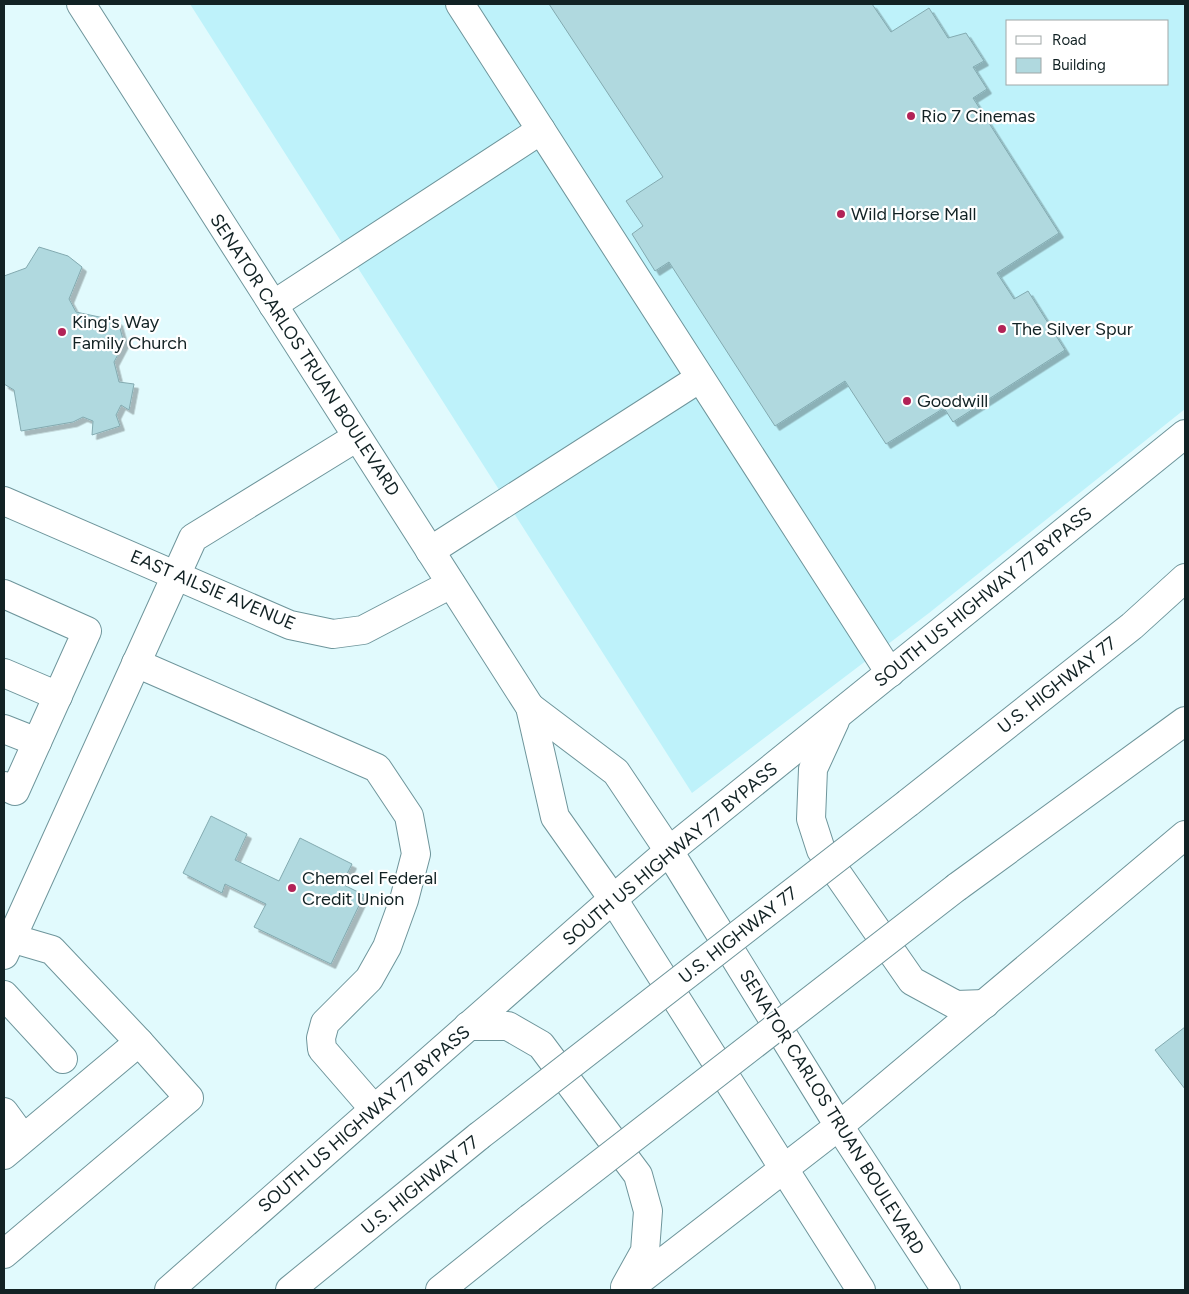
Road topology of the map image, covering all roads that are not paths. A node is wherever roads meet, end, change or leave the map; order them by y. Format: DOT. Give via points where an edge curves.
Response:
graph roads {
  1 [pos="81,4"];
  2 [pos="460,4"];
  3 [pos="541,130"];
  4 [pos="273,305"];
  5 [pos="700,378"];
  6 [pos="1185,434"];
  7 [pos="357,437"];
  8 [pos="4,501"];
  9 [pos="430,550"];
  10 [pos="176,575"];
  11 [pos="1185,578"];
  12 [pos="451,584"];
  13 [pos="4,594"];
  14 [pos="136,663"];
  15 [pos="4,673"];
  16 [pos="890,673"];
  17 [pos="58,696"];
  18 [pos="530,707"];
  19 [pos="837,715"];
  20 [pos="1185,721"];
  21 [pos="4,729"];
  22 [pos="37,742"];
  23 [pos="4,786"];
  24 [pos="1185,835"];
  25 [pos="669,851"];
  26 [pos="613,899"];
  27 [pos="6,943"];
  28 [pos="4,995"];
  29 [pos="984,1004"];
  30 [pos="468,1026"];
  31 [pos="139,1042"];
  32 [pos="63,1058"];
  33 [pos="374,1109"];
  34 [pos="4,1112"];
  35 [pos="839,1126"];
  36 [pos="14,1146"];
  37 [pos="784,1169"];
  38 [pos="4,1254"];
  39 [pos="169,1290"];
  40 [pos="290,1290"];
  41 [pos="440,1290"];
  42 [pos="623,1290"];
  43 [pos="627,1290"];
  44 [pos="861,1290"];
  45 [pos="946,1290"];
  1 -- 4 [label="main road, SENATOR CARLOS TRUAN BOULEVARD"];
  2 -- 3 [label="main road"];
  3 -- 4 [label="main road"];
  3 -- 5 [label="main road"];
  4 -- 7 [label="main road, SENATOR CARLOS TRUAN BOULEVARD"];
  5 -- 9 [label="main road"];
  5 -- 16 [label="main road"];
  6 -- 16 [label="main road, SOUTH US HIGHWAY 77 BYPASS"];
  7 -- 9 [label="main road, SENATOR CARLOS TRUAN BOULEVARD"];
  7 -- 10 [label="main road" via="193,538"];
  8 -- 10 [label="main road, EAST AILSIE AVENUE"];
  9 -- 12 [label="main road, SENATOR CARLOS TRUAN BOULEVARD"];
  10 -- 12 [label="main road, EAST AILSIE AVENUE" via="290,625 333,634 363,630"];
  10 -- 14 [label="main road"];
  11 -- 40 [label="main road, U.S. HIGHWAY 77, bridge" via="1132,626 479,1136"];
  12 -- 18 [label="main road, SENATOR CARLOS TRUAN BOULEVARD"];
  13 -- 17 [label="main road" via="87,631"];
  14 -- 27 [label="main road"];
  14 -- 33 [label="main road" via="377,768 409,816 416,854 387,947 369,979 326,1024 321,1038 322,1049"];
  15 -- 17 [label="main road"];
  16 -- 19 [label="main road, SOUTH US HIGHWAY 77 BYPASS"];
  17 -- 22 [label="main road"];
  18 -- 25 [label="main road, SENATOR CARLOS TRUAN BOULEVARD" via="616,772"];
  18 -- 26 [label="main road, SENATOR CARLOS TRUAN BOULEVARD" via="555,818"];
  19 -- 25 [label="main road, SOUTH US HIGHWAY 77 BYPASS"];
  19 -- 29 [label="main road" via="813,769 811,819 821,850 912,980 956,1005"];
  20 -- 41 [label="main road, bridge" via="957,887"];
  21 -- 22 [label="main road"];
  22 -- 23 [label="main road" via="15,791"];
  24 -- 29 [label="main road"];
  25 -- 26 [label="main road, SOUTH US HIGHWAY 77 BYPASS"];
  25 -- 35 [label="main road, SENATOR CARLOS TRUAN BOULEVARD"];
  26 -- 30 [label="main road, SOUTH US HIGHWAY 77 BYPASS"];
  26 -- 37 [label="main road, SENATOR CARLOS TRUAN BOULEVARD"];
  27 -- 31 [label="main road" via="52,950"];
  28 -- 32 [label="main road"];
  29 -- 35 [label="main road"];
  30 -- 33 [label="main road, SOUTH US HIGHWAY 77 BYPASS"];
  30 -- 42 [label="main road" via="508,1026 541,1045 638,1175 648,1211 644,1251"];
  31 -- 36 [label="main road"];
  31 -- 38 [label="main road" via="189,1098"];
  33 -- 39 [label="main road, SOUTH US HIGHWAY 77 BYPASS"];
  34 -- 36 [label="main road"];
  35 -- 37 [label="main road"];
  35 -- 45 [label="main road, SENATOR CARLOS TRUAN BOULEVARD"];
  37 -- 43 [label="main road"];
  37 -- 44 [label="main road, SENATOR CARLOS TRUAN BOULEVARD"];
}
